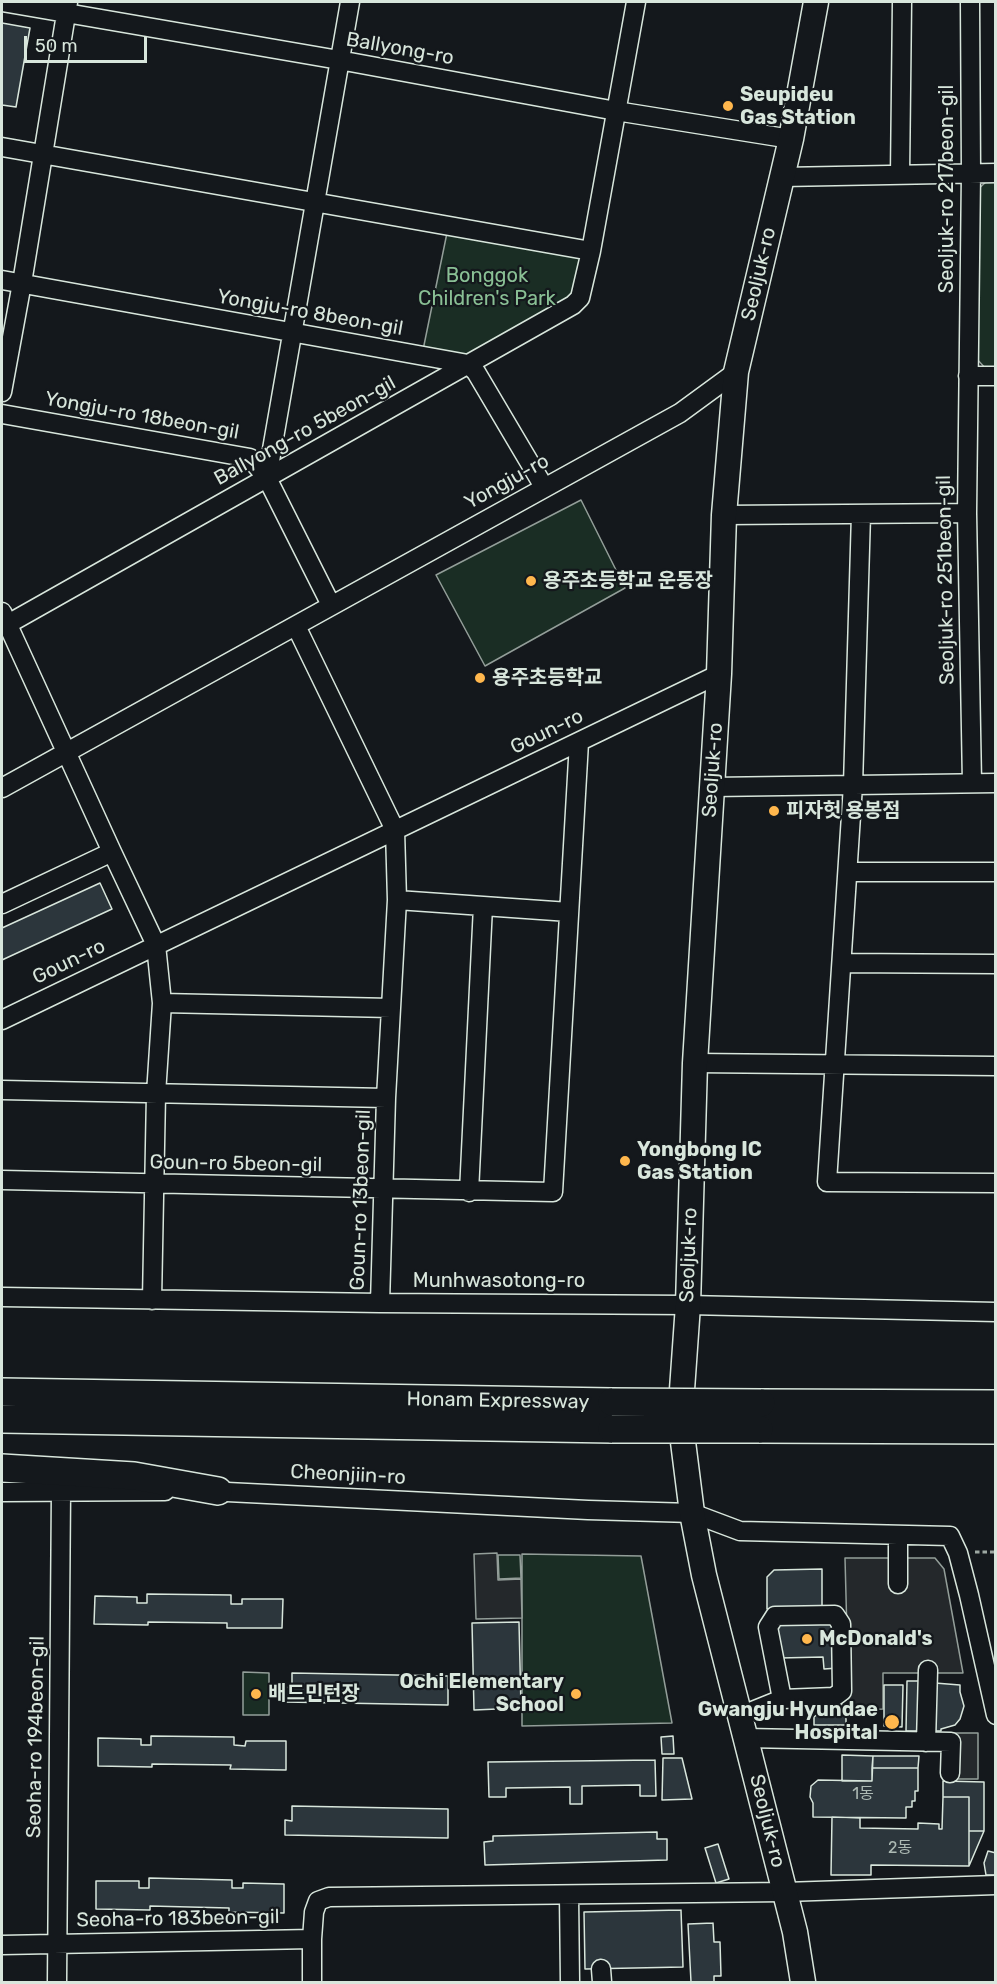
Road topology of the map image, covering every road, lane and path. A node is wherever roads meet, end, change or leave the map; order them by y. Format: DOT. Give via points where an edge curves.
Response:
graph roads {
  1 [pos="350,2"];
  2 [pos="636,2"];
  3 [pos="816,2"];
  4 [pos="902,2"];
  5 [pos="970,2"];
  6 [pos="2,3"];
  7 [pos="66,8"];
  8 [pos="339,60"];
  9 [pos="616,111"];
  10 [pos="791,140"];
  11 [pos="2,147"];
  12 [pos="43,154"];
  13 [pos="971,173"];
  14 [pos="996,173"];
  15 [pos="900,175"];
  16 [pos="782,177"];
  17 [pos="315,202"];
  18 [pos="591,251"];
  19 [pos="2,280"];
  20 [pos="22,283"];
  21 [pos="292,333"];
  22 [pos="468,364"];
  23 [pos="736,372"];
  24 [pos="968,376"];
  25 [pos="996,376"];
  26 [pos="2,392"];
  27 [pos="2,414"];
  28 [pos="267,478"];
  29 [pos="544,487"];
  30 [pos="967,513"];
  31 [pos="861,514"];
  32 [pos="724,515"];
  33 [pos="331,605"];
  34 [pos="4,618"];
  35 [pos="296,626"];
  36 [pos="719,674"];
  37 [pos="579,742"];
  38 [pos="66,752"];
  39 [pos="972,783"];
  40 [pos="996,783"];
  41 [pos="853,785"];
  42 [pos="712,787"];
  43 [pos="2,788"];
  44 [pos="395,830"];
  45 [pos="112,852"];
  46 [pos="848,872"];
  47 [pos="996,872"];
  48 [pos="398,900"];
  49 [pos="2,904"];
  50 [pos="483,906"];
  51 [pos="569,912"];
  52 [pos="156,945"];
  53 [pos="842,963"];
  54 [pos="996,964"];
  55 [pos="162,1003"];
  56 [pos="391,1008"];
  57 [pos="2,1020"];
  58 [pos="695,1063"];
  59 [pos="835,1065"];
  60 [pos="996,1066"];
  61 [pos="2,1090"];
  62 [pos="156,1094"];
  63 [pos="386,1098"];
  64 [pos="2,1180"];
  65 [pos="996,1183"];
  66 [pos="154,1185"];
  67 [pos="383,1190"];
  68 [pos="469,1192"];
  69 [pos="2,1297"];
  70 [pos="152,1300"];
  71 [pos="380,1303"];
  72 [pos="688,1305"];
  73 [pos="996,1312"];
  74 [pos="2,1392"];
  75 [pos="996,1404"];
  76 [pos="2,1419"];
  77 [pos="996,1430"];
  78 [pos="2,1468"];
  79 [pos="61,1491"];
  80 [pos="218,1491"];
  81 [pos="2,1492"];
  82 [pos="692,1513"];
  83 [pos="898,1535"];
  84 [pos="898,1584"];
  85 [pos="928,1670"];
  86 [pos="782,1699"];
  87 [pos="996,1714"];
  88 [pos="742,1727"];
  89 [pos="926,1742"];
  90 [pos="950,1773"];
  91 [pos="996,1885"];
  92 [pos="785,1892"];
  93 [pos="569,1895"];
  94 [pos="312,1939"];
  95 [pos="57,1944"];
  96 [pos="2,1945"];
  97 [pos="57,1983"];
  98 [pos="312,1983"];
  99 [pos="570,1983"];
  100 [pos="803,1983"];
  1 -- 8 [label="street"];
  2 -- 9 [label="street, Ballyong-ro 5beon-gil"];
  3 -- 10 [label="main road, Seoljuk-ro"];
  4 -- 15 [label="street"];
  5 -- 13 [label="street, Seoljuk-ro 217beon-gil"];
  6 -- 7 [label="street, Ballyong-ro"];
  7 -- 8 [label="street, Ballyong-ro"];
  7 -- 12 [label="street"];
  8 -- 9 [label="street, Ballyong-ro"];
  8 -- 17 [label="street"];
  9 -- 10 [label="street, Ballyong-ro"];
  9 -- 18 [label="street, Ballyong-ro 5beon-gil"];
  10 -- 16 [label="main road, Seoljuk-ro"];
  11 -- 12 [label="street"];
  12 -- 17 [label="street"];
  12 -- 20 [label="street"];
  13 -- 14 [label="street"];
  13 -- 15 [label="street"];
  13 -- 24 [label="street, Seoljuk-ro 217beon-gil"];
  15 -- 16 [label="street"];
  16 -- 23 [label="main road, Seoljuk-ro"];
  17 -- 18 [label="street"];
  17 -- 21 [label="street"];
  18 -- 22 [label="street, Ballyong-ro 5beon-gil" via="580,298 573,305"];
  19 -- 20 [label="street, Yongju-ro 8beon-gil"];
  20 -- 21 [label="street, Yongju-ro 8beon-gil"];
  20 -- 26 [label="street"];
  21 -- 22 [label="street, Yongju-ro 8beon-gil"];
  21 -- 28 [label="street"];
  22 -- 28 [label="street, Ballyong-ro 5beon-gil"];
  22 -- 29 [label="street"];
  23 -- 29 [label="street, Yongju-ro" via="680,414"];
  23 -- 32 [label="main road, Seoljuk-ro"];
  24 -- 25 [label="street"];
  24 -- 30 [label="street, Seoljuk-ro 251beon-gil"];
  27 -- 28 [label="street, Yongju-ro 18beon-gil" via="250,458"];
  28 -- 33 [label="street, Yongju-ro 18beon-gil"];
  28 -- 34 [label="street, Ballyong-ro 5beon-gil"];
  29 -- 33 [label="street, Yongju-ro"];
  30 -- 31 [label="street"];
  30 -- 39 [label="street, Seoljuk-ro 251beon-gil"];
  31 -- 32 [label="street"];
  31 -- 41 [label="street"];
  32 -- 36 [label="main road, Seoljuk-ro"];
  33 -- 35 [label="street, Yongju-ro"];
  34 -- 38 [label="street"];
  35 -- 38 [label="street, Yongju-ro"];
  35 -- 44 [label="street"];
  36 -- 37 [label="street, Goun-ro"];
  36 -- 42 [label="main road, Seoljuk-ro"];
  37 -- 44 [label="street, Goun-ro"];
  37 -- 51 [label="street, Goun-ro 5beon-gil"];
  38 -- 43 [label="street, Yongju-ro"];
  38 -- 45 [label="street"];
  39 -- 40 [label="street"];
  39 -- 41 [label="street"];
  41 -- 42 [label="street"];
  41 -- 46 [label="street"];
  42 -- 58 [label="main road, Seoljuk-ro"];
  44 -- 48 [label="street, Goun-ro 13beon-gil"];
  44 -- 52 [label="street, Goun-ro"];
  45 -- 49 [label="street"];
  45 -- 52 [label="street"];
  46 -- 47 [label="street"];
  46 -- 53 [label="street"];
  48 -- 50 [label="street"];
  48 -- 56 [label="street, Goun-ro 13beon-gil"];
  50 -- 51 [label="street"];
  50 -- 68 [label="street"];
  51 -- 68 [label="street, Goun-ro 5beon-gil" via="552,1192"];
  52 -- 55 [label="street"];
  52 -- 57 [label="street, Goun-ro"];
  53 -- 54 [label="street"];
  53 -- 59 [label="street"];
  55 -- 56 [label="street"];
  55 -- 62 [label="street"];
  56 -- 63 [label="street, Goun-ro 13beon-gil"];
  58 -- 59 [label="street"];
  58 -- 72 [label="main road, Seoljuk-ro"];
  59 -- 60 [label="street"];
  59 -- 65 [label="street" via="827,1182"];
  61 -- 62 [label="street, Goun-ro 13beon-gil"];
  62 -- 63 [label="street, Goun-ro 13beon-gil"];
  62 -- 66 [label="street"];
  63 -- 67 [label="street, Goun-ro 13beon-gil"];
  64 -- 66 [label="street, Goun-ro 5beon-gil"];
  66 -- 67 [label="street, Goun-ro 5beon-gil"];
  66 -- 70 [label="street"];
  67 -- 68 [label="street, Goun-ro 5beon-gil"];
  67 -- 71 [label="street, Goun-ro 13beon-gil"];
  69 -- 70 [label="street, Munhwasotong-ro"];
  70 -- 71 [label="street, Munhwasotong-ro"];
  71 -- 72 [label="street, Munhwasotong-ro"];
  72 -- 73 [label="street, Munhwasotong-ro"];
  72 -- 82 [label="main road, Seoljuk-ro" via="681,1418"];
  74 -- 75 [label="highway, Honam Expressway, bridge"];
  76 -- 77 [label="highway, Honam Expressway, bridge" via="612,1429"];
  78 -- 80 [label="highway" via="134,1476"];
  79 -- 80 [label="street, Cheonjiin-ro"];
  79 -- 81 [label="street, Cheonjiin-ro"];
  79 -- 95 [label="street, Seoha-ro 194beon-gil"];
  80 -- 82 [label="street, Cheonjiin-ro"];
  82 -- 83 [label="street, Cheonjiin-ro" via="740,1532"];
  82 -- 88 [label="main road, Seoljuk-ro"];
  83 -- 84 [label="street"];
  83 -- 87 [label="street, Cheonjiin-ro" via="950,1536 969,1595"];
  85 -- 89 [label="street"];
  86 -- 86 [label="street" via="834,1697 842,1691 841,1624 836,1615 775,1616 768,1627"];
  86 -- 88 [label="street"];
  88 -- 89 [label="street"];
  88 -- 92 [label="main road, Seoljuk-ro"];
  89 -- 90 [label="street" via="951,1742"];
  91 -- 92 [label="street"];
  92 -- 93 [label="street"];
  92 -- 100 [label="main road, Seoljuk-ro"];
  93 -- 94 [label="street" via="329,1897 318,1901"];
  93 -- 99 [label="street"];
  94 -- 95 [label="street, Seoha-ro 183beon-gil"];
  94 -- 98 [label="street"];
  95 -- 96 [label="street, Seoha-ro 183beon-gil"];
  95 -- 97 [label="street, Seoha-ro 194beon-gil"];
}
